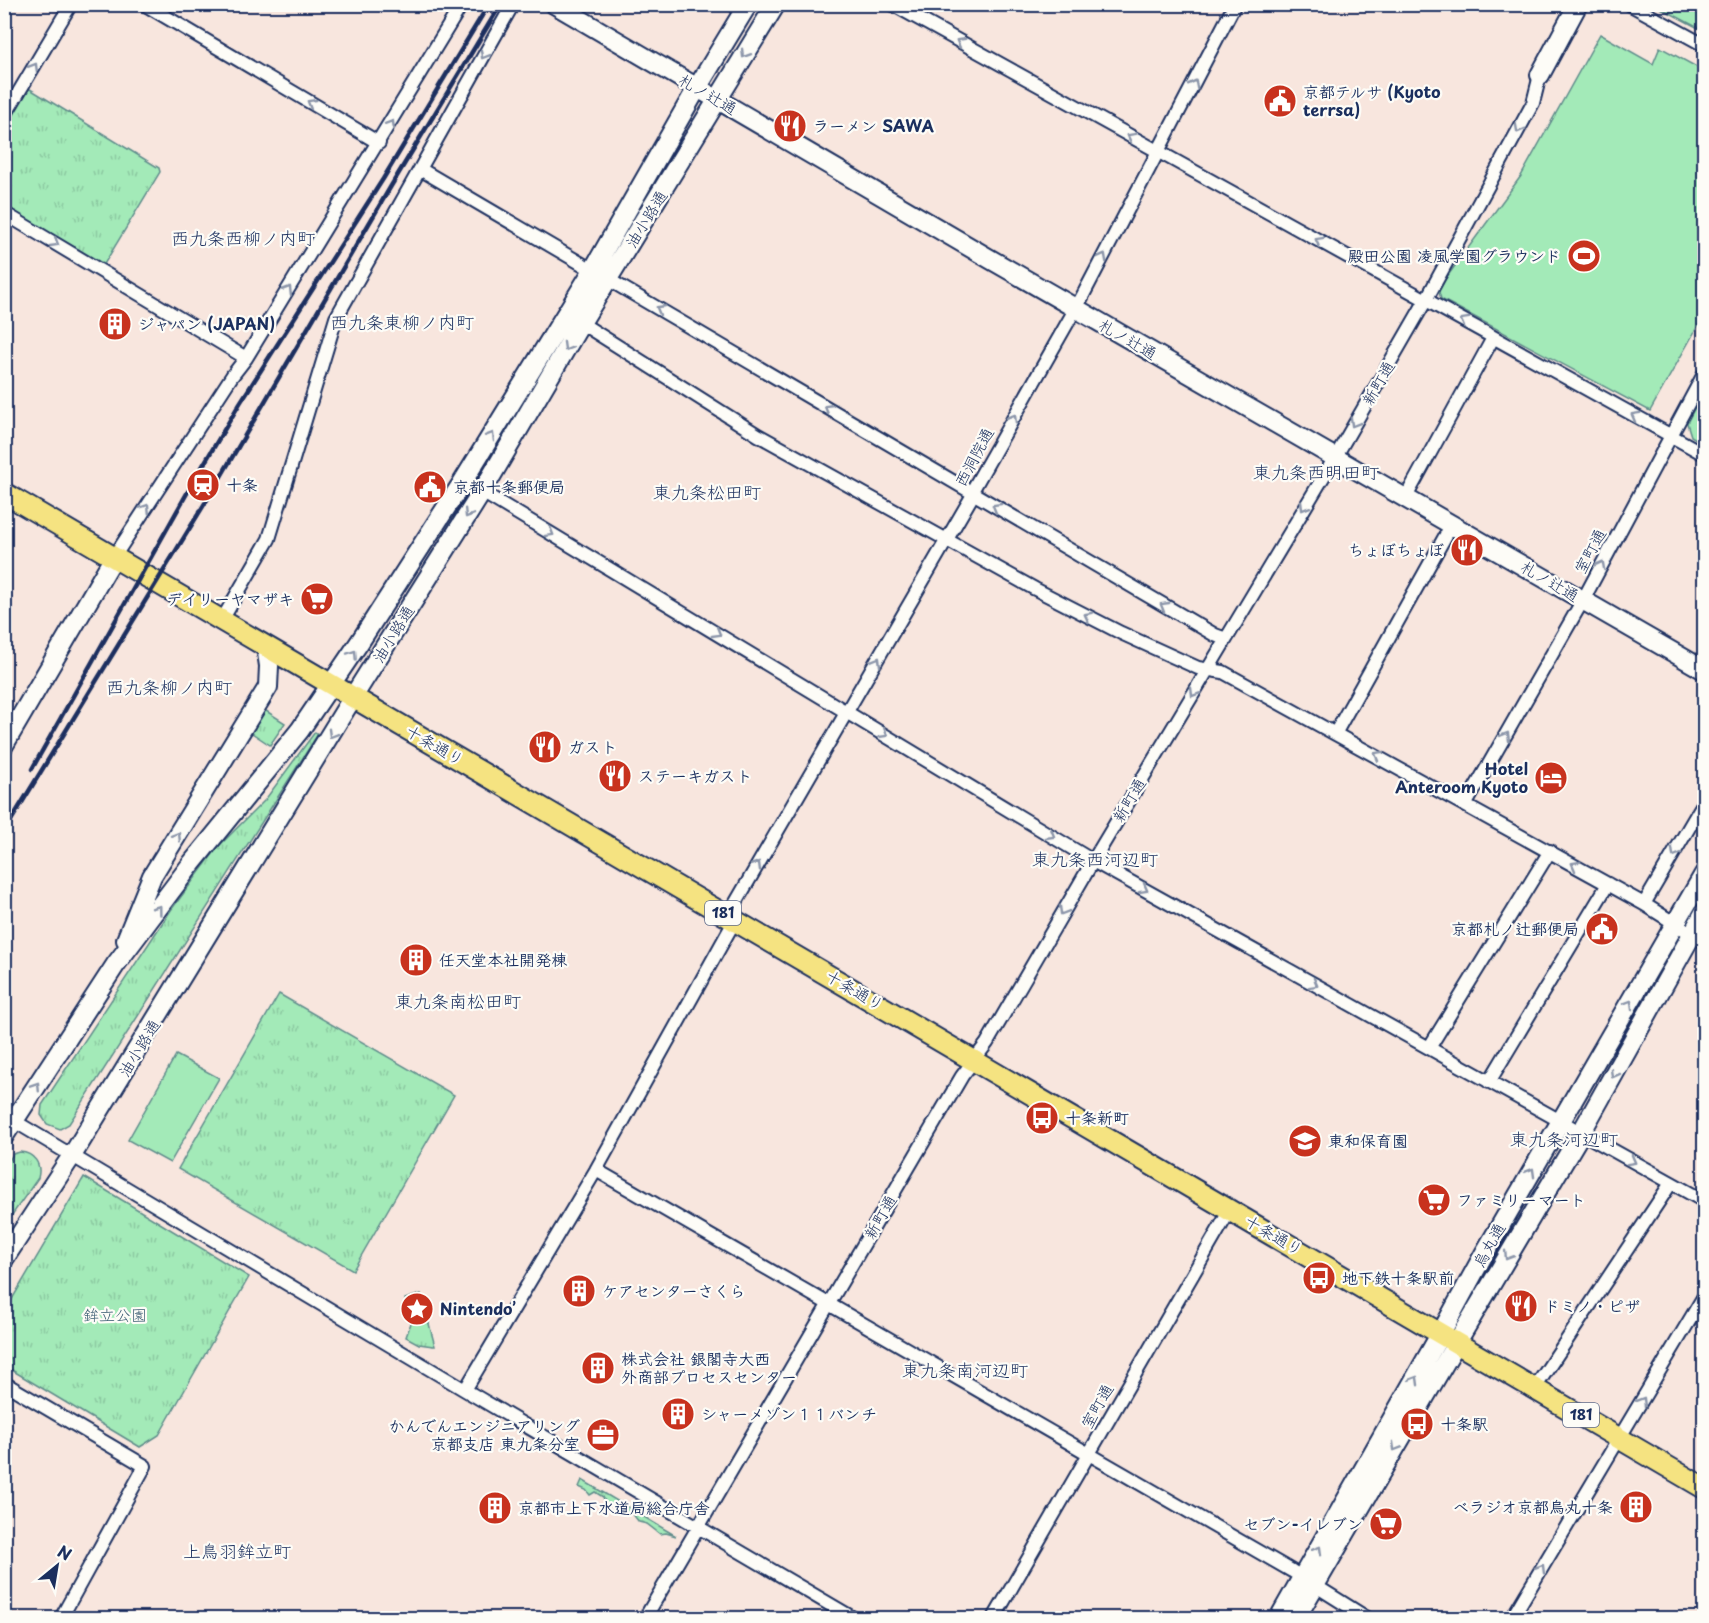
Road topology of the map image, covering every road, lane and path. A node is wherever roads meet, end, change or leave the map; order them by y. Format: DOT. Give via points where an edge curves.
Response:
graph roads {
  1 [pos="71,4"];
  2 [pos="144,4"];
  3 [pos="462,4"];
  4 [pos="513,4"];
  5 [pos="554,4"];
  6 [pos="748,4"];
  7 [pos="776,4"];
  8 [pos="892,4"];
  9 [pos="1235,4"];
  10 [pos="1578,4"];
  11 [pos="1629,4"];
  12 [pos="1704,45"];
  13 [pos="1540,75"];
  14 [pos="697,88"];
  15 [pos="717,100"];
  16 [pos="4,117"];
  17 [pos="379,143"];
  18 [pos="1159,152"];
  19 [pos="420,168"];
  20 [pos="4,213"];
  21 [pos="593,270"];
  22 [pos="609,279"];
  23 [pos="1426,300"];
  24 [pos="1076,308"];
  25 [pos="581,323"];
  26 [pos="1493,338"];
  27 [pos="246,358"];
  28 [pos="1704,374"];
  29 [pos="1671,436"];
  30 [pos="1704,454"];
  31 [pos="1334,457"];
  32 [pos="972,491"];
  33 [pos="482,492"];
  34 [pos="4,493"];
  35 [pos="1406,497"];
  36 [pos="1452,524"];
  37 [pos="947,539"];
  38 [pos="114,557"];
  39 [pos="1583,600"];
  40 [pos="222,620"];
  41 [pos="1226,639"];
  42 [pos="266,646"];
  43 [pos="1208,669"];
  44 [pos="1704,670"];
  45 [pos="332,684"];
  46 [pos="353,697"];
  47 [pos="848,711"];
  48 [pos="1336,732"];
  49 [pos="4,745"];
  50 [pos="1704,802"];
  51 [pos="1466,804"];
  52 [pos="1550,851"];
  53 [pos="1093,861"];
  54 [pos="1704,874"];
  55 [pos="1608,884"];
  56 [pos="1644,903"];
  57 [pos="1704,913"];
  58 [pos="731,918"];
  59 [pos="1677,923"];
  60 [pos="1698,938"];
  61 [pos="116,964"];
  62 [pos="1429,1048"];
  63 [pos="974,1060"];
  64 [pos="1489,1082"];
  65 [pos="9,1117"];
  66 [pos="1560,1122"];
  67 [pos="1581,1133"];
  68 [pos="4,1136"];
  69 [pos="73,1154"];
  70 [pos="596,1170"];
  71 [pos="1671,1183"];
  72 [pos="1704,1201"];
  73 [pos="1230,1210"];
  74 [pos="24,1229"];
  75 [pos="4,1251"];
  76 [pos="4,1259"];
  77 [pos="1704,1296"];
  78 [pos="829,1304"];
  79 [pos="1449,1338"];
  80 [pos="4,1383"];
  81 [pos="1535,1388"];
  82 [pos="465,1390"];
  83 [pos="1620,1438"];
  84 [pos="1090,1454"];
  85 [pos="1704,1488"];
  86 [pos="697,1526"];
  87 [pos="1309,1582"];
  88 [pos="61,1618"];
  89 [pos="645,1618"];
  90 [pos="853,1618"];
  91 [pos="994,1618"];
  92 [pos="1279,1618"];
  93 [pos="1296,1618"];
  94 [pos="1367,1618"];
  95 [pos="1512,1618"];
  16 -- 1 [label="street, one-way"];
  17 -- 2 [label="street, one-way"];
  17 -- 3 [label="street, one-way"];
  4 -- 19 [label="street, one-way"];
  5 -- 14 [label="street, 札ノ辻通"];
  6 -- 14 [label="street, 油小路通"];
  7 -- 15 [label="street, 油小路通, one-way"];
  18 -- 8 [label="street, one-way"];
  18 -- 9 [label="street, 西洞院通, one-way"];
  10 -- 13 [label="street, 新町通"];
  11 -- 12 [label="street"];
  13 -- 23 [label="street, 新町通, one-way" via="1533,103"];
  14 -- 15 [label="street, 札ノ辻通"];
  14 -- 21 [label="street, 油小路通"];
  15 -- 22 [label="street, 油小路通"];
  15 -- 24 [label="street, 札ノ辻通"];
  27 -- 17 [label="street, one-way"];
  23 -- 18 [label="street, one-way"];
  24 -- 18 [label="street, 西洞院通, one-way"];
  19 -- 21 [label="street"];
  19 -- 40 [label="street" via="336,318 269,539"];
  20 -- 27 [label="street, one-way"];
  21 -- 22 [label="street"];
  45 -- 21 [label="street, 油小路通, one-way"];
  22 -- 25 [label="street, 油小路通"];
  32 -- 22 [label="street, one-way"];
  26 -- 23 [label="street, one-way"];
  23 -- 31 [label="street, 新町通, one-way"];
  24 -- 31 [label="street, 札ノ辻通"];
  32 -- 24 [label="street, 西洞院通, one-way"];
  25 -- 33 [label="street, 油小路通, one-way"];
  25 -- 37 [label="street" via="749,430"];
  29 -- 26 [label="street, one-way"];
  26 -- 35 [label="street"];
  38 -- 27 [label="street, one-way"];
  28 -- 29 [label="street, 室町通"];
  29 -- 30 [label="street"];
  39 -- 29 [label="street, 室町通, one-way"];
  31 -- 35 [label="street, 札ノ辻通"];
  31 -- 41 [label="street, 新町通, one-way"];
  32 -- 37 [label="street, 西洞院通"];
  41 -- 32 [label="street, one-way"];
  33 -- 46 [label="street, 油小路通, one-way"];
  33 -- 47 [label="street, one-way"];
  34 -- 38 [label="main road, 十条通り / 181"];
  35 -- 36 [label="street, 札ノ辻通"];
  36 -- 39 [label="street, 札ノ辻通"];
  36 -- 48 [label="street"];
  43 -- 37 [label="street, one-way" via="1121,633"];
  47 -- 37 [label="street, 西洞院通, one-way"];
  38 -- 40 [label="main road, 十条通り / 181"];
  38 -- 49 [label="street"];
  39 -- 44 [label="street, 札ノ辻通"];
  51 -- 39 [label="street, 室町通, one-way"];
  40 -- 42 [label="main road, 十条通り / 181"];
  41 -- 43 [label="street, 新町通"];
  42 -- 45 [label="main road, 十条通り / 181"];
  61 -- 42 [label="street, one-way" via="152,876 268,687"];
  43 -- 48 [label="street" via="1223,672"];
  43 -- 53 [label="street, 新町通, one-way"];
  45 -- 46 [label="main road, 十条通り / 181"];
  61 -- 45 [label="street, 油小路通, one-way"];
  46 -- 58 [label="main road, 十条通り / 181"];
  46 -- 69 [label="street, 油小路通, one-way"];
  47 -- 53 [label="street, one-way"];
  58 -- 47 [label="street, 西洞院通, one-way"];
  51 -- 48 [label="street, one-way"];
  50 -- 56 [label="street, one-way"];
  51 -- 52 [label="street"];
  55 -- 52 [label="street, one-way"];
  52 -- 62 [label="street"];
  53 -- 62 [label="street, one-way"];
  53 -- 63 [label="street, 新町通, one-way"];
  54 -- 59 [label="street, 烏丸通"];
  55 -- 56 [label="street"];
  55 -- 64 [label="street"];
  56 -- 59 [label="street"];
  57 -- 60 [label="street, 烏丸通"];
  58 -- 63 [label="main road, 十条通り / 181"];
  58 -- 70 [label="street, 西洞院通"];
  59 -- 60 [label="street"];
  66 -- 59 [label="street, 烏丸通, one-way"];
  60 -- 67 [label="street, 烏丸通, one-way"];
  65 -- 61 [label="street, 油小路通, one-way"];
  62 -- 64 [label="street"];
  63 -- 73 [label="main road, 十条通り / 181"];
  63 -- 78 [label="street, 新町通"];
  64 -- 66 [label="street"];
  65 -- 68 [label="street, 油小路通"];
  65 -- 69 [label="street"];
  66 -- 67 [label="street"];
  79 -- 66 [label="street, 烏丸通, one-way" via="1484,1254"];
  67 -- 71 [label="street, one-way"];
  67 -- 79 [label="street, 烏丸通, one-way"];
  69 -- 74 [label="street, 油小路通"];
  69 -- 82 [label="street"];
  70 -- 78 [label="street"];
  70 -- 82 [label="street, 西洞院通"];
  71 -- 72 [label="street"];
  71 -- 81 [label="street"];
  73 -- 79 [label="main road, 十条通り / 181"];
  73 -- 84 [label="street, 室町通"];
  74 -- 75 [label="street"];
  74 -- 76 [label="street, 油小路通"];
  83 -- 77 [label="street, one-way"];
  78 -- 84 [label="street"];
  78 -- 86 [label="street, 新町通"];
  79 -- 81 [label="main road, 十条通り / 181"];
  79 -- 87 [label="street, 烏丸通"];
  80 -- 88 [label="street" via="145,1466"];
  81 -- 83 [label="main road, 十条通り / 181"];
  82 -- 86 [label="street"];
  83 -- 85 [label="main road, 十条通り / 181"];
  95 -- 83 [label="street, one-way"];
  84 -- 87 [label="street"];
  84 -- 91 [label="street, 室町通"];
  86 -- 89 [label="street, 新町通"];
  86 -- 90 [label="street"];
  87 -- 92 [label="street, 烏丸通"];
  87 -- 93 [label="street, 烏丸通"];
  87 -- 94 [label="street"];
}
